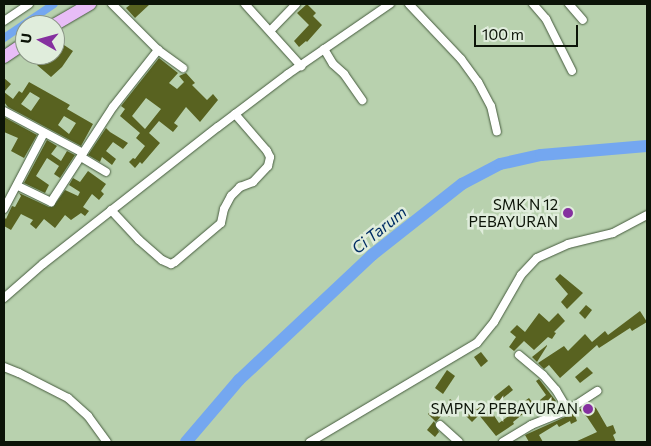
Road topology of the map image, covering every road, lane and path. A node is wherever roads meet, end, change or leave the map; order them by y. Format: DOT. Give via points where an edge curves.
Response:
graph roads {
  1 [pos="29,4"];
  2 [pos="90,4"];
  3 [pos="112,4"];
  4 [pos="245,4"];
  5 [pos="296,4"];
  6 [pos="390,4"];
  7 [pos="409,4"];
  8 [pos="533,4"];
  9 [pos="568,4"];
  10 [pos="65,19"];
  11 [pos="584,20"];
  12 [pos="4,21"];
  13 [pos="271,30"];
  14 [pos="324,49"];
  15 [pos="15,50"];
  16 [pos="158,50"];
  17 [pos="4,58"];
  18 [pos="300,66"];
  19 [pos="183,68"];
  20 [pos="572,71"];
  21 [pos="362,100"];
  22 [pos="4,111"];
  23 [pos="235,114"];
  24 [pos="497,131"];
  25 [pos="44,132"];
  26 [pos="82,155"];
  27 [pos="106,172"];
  28 [pos="18,186"];
  29 [pos="4,209"];
  30 [pos="111,210"];
  31 [pos="647,215"];
  32 [pos="4,298"];
  33 [pos="519,355"];
  34 [pos="4,367"];
  35 [pos="598,391"];
  36 [pos="568,410"];
  37 [pos="440,425"];
  38 [pos="107,442"];
  39 [pos="310,442"];
  40 [pos="459,442"];
  41 [pos="503,442"];
  1 -- 12 [label="street"];
  2 -- 10 [label="main road"];
  3 -- 16 [label="street"];
  4 -- 13 [label="street"];
  5 -- 13 [label="street"];
  6 -- 14 [label="street"];
  7 -- 24 [label="street" via="461,59 478,82 491,106"];
  8 -- 20 [label="street" via="546,19"];
  9 -- 11 [label="street"];
  13 -- 18 [label="street"];
  14 -- 18 [label="street"];
  14 -- 21 [label="street"];
  15 -- 17 [label="main road"];
  16 -- 19 [label="street"];
  16 -- 26 [label="street" via="113,106"];
  18 -- 23 [label="street"];
  22 -- 25 [label="street"];
  23 -- 30 [label="street"];
  23 -- 30 [label="street" via="267,151 270,157 268,166 253,182 240,187 231,196 221,223 175,262 171,264 162,260"];
  25 -- 26 [label="street"];
  25 -- 28 [label="street"];
  26 -- 27 [label="street"];
  26 -- 28 [label="street" via="51,202"];
  28 -- 29 [label="street"];
  30 -- 32 [label="street"];
  31 -- 39 [label="street" via="613,233 568,244 537,258 521,275 494,322 477,343"];
  33 -- 36 [label="street" via="554,388"];
  34 -- 38 [label="street" via="68,398 88,416"];
  35 -- 36 [label="street"];
  36 -- 41 [label="street"];
  37 -- 40 [label="street"];
}
